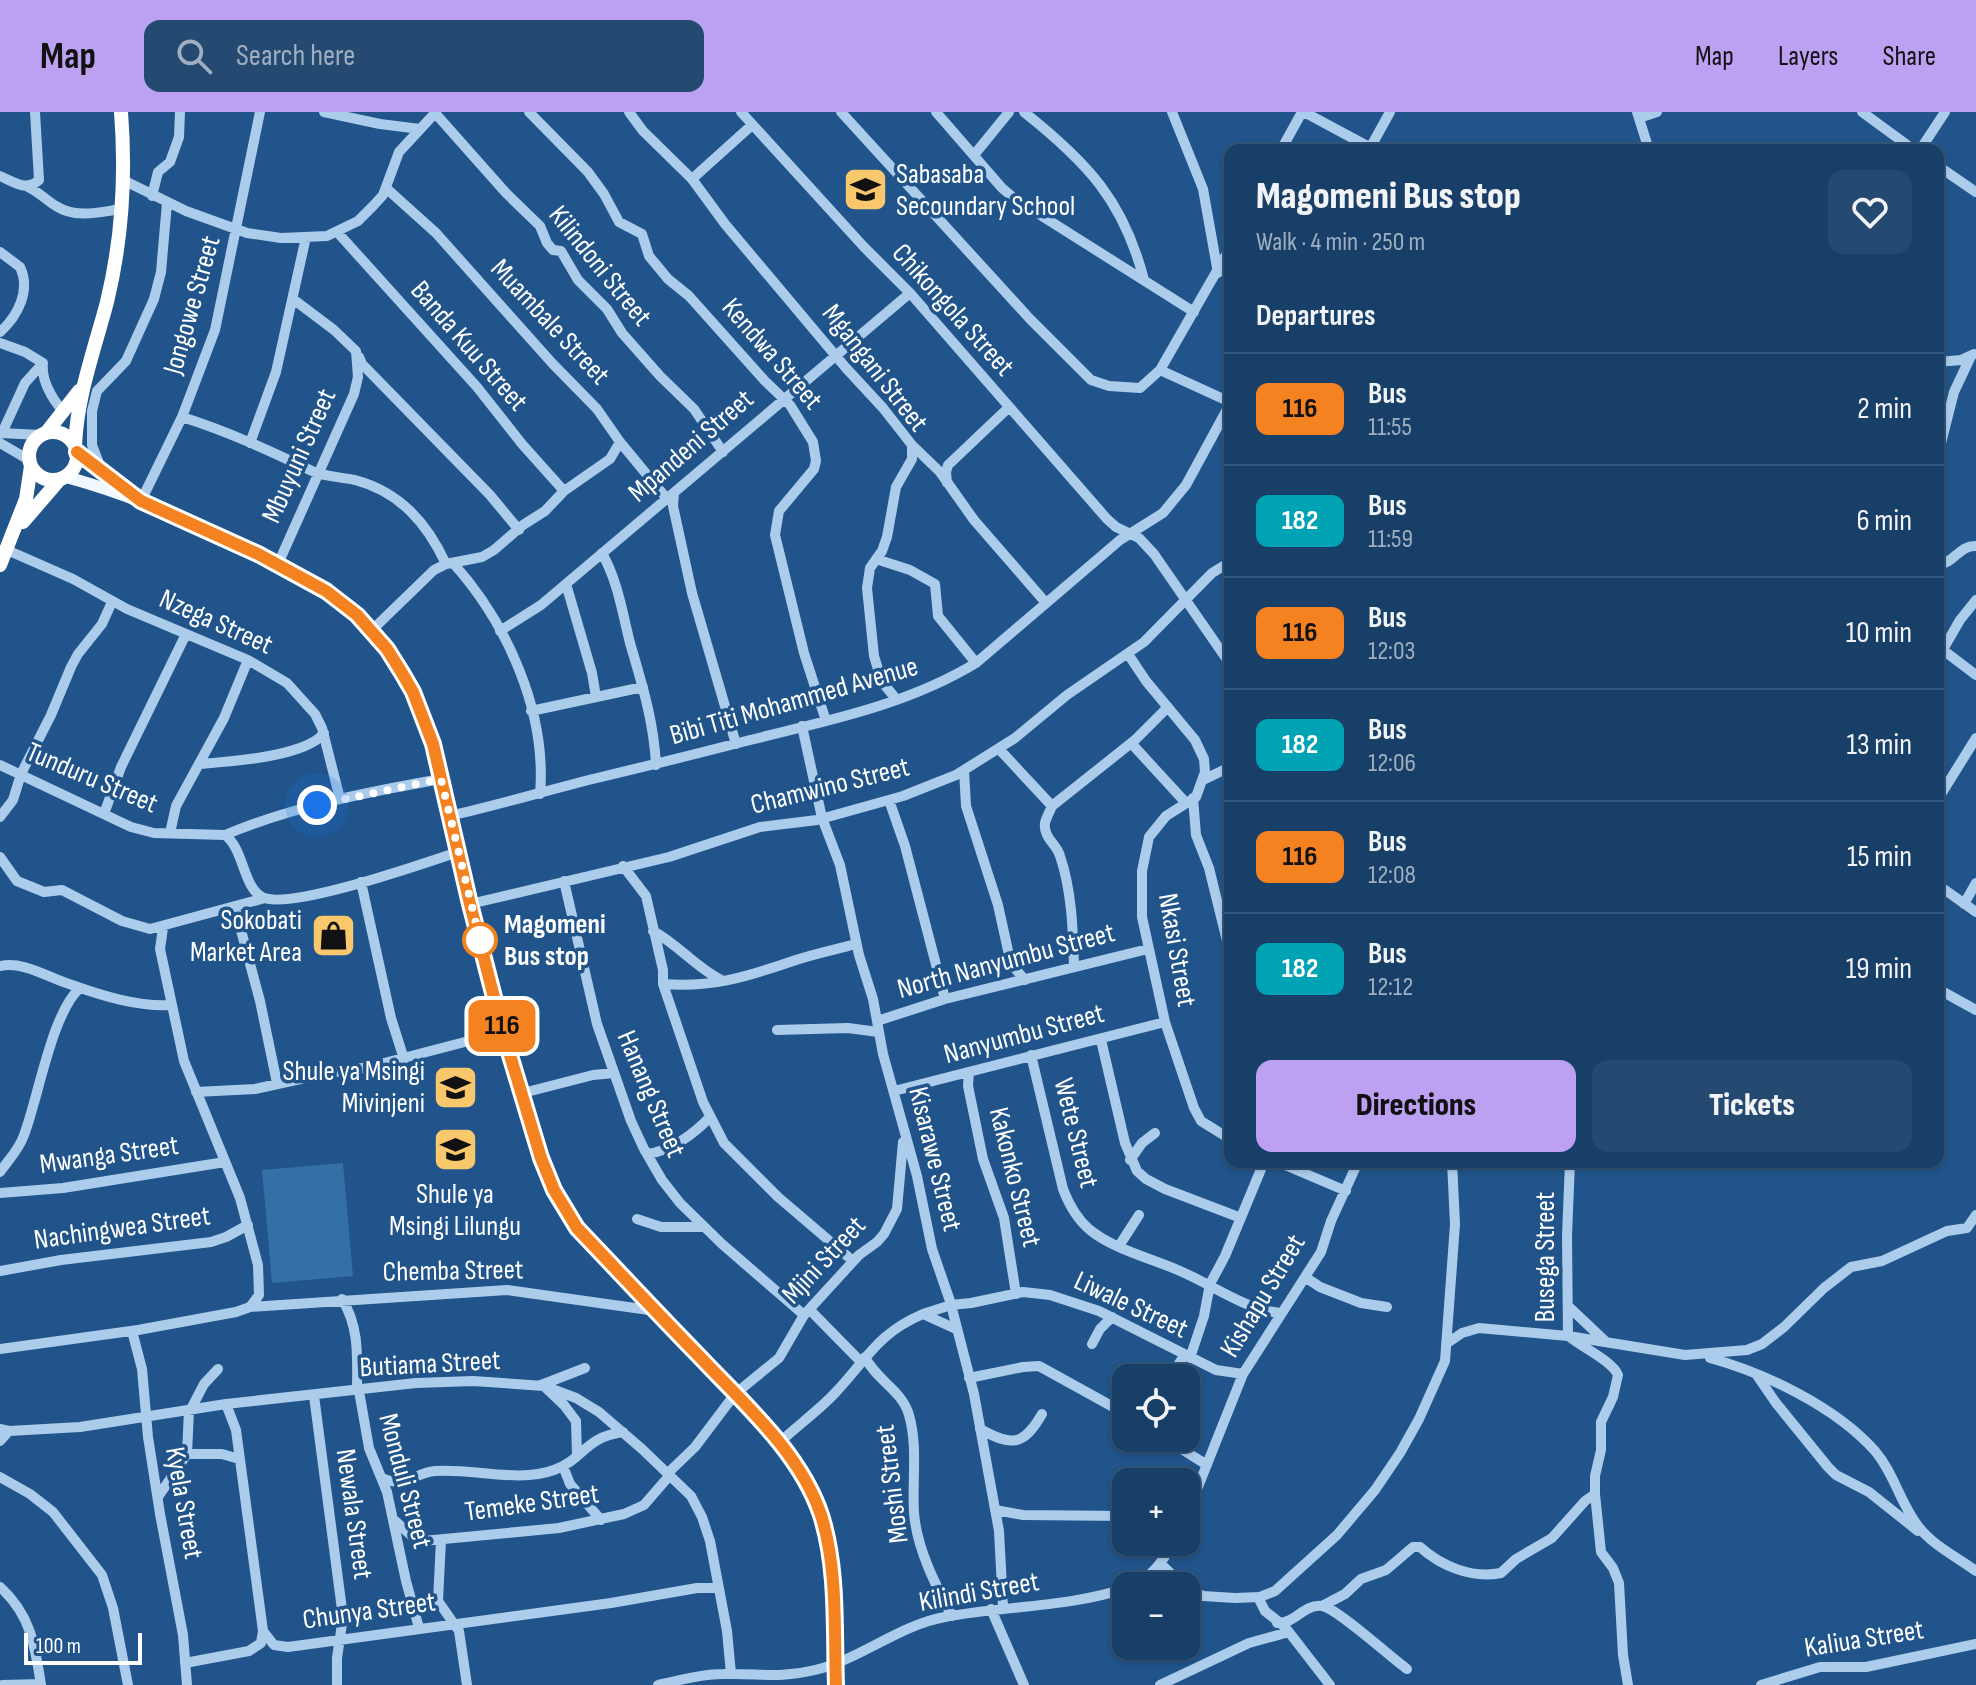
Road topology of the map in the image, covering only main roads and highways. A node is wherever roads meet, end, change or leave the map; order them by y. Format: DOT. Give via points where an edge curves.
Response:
graph roads {
  1 [pos="121,112"];
  2 [pos="82,388"];
  3 [pos="43,434"];
  4 [pos="76,449"];
  5 [pos="30,463"];
  6 [pos="63,478"];
  7 [pos="141,501"];
  8 [pos="13,536"];
  9 [pos="0,565"];
  10 [pos="836,1685"];
  1 -- 2 [label="highway" via="122,209 107,301"];
  2 -- 3 [label="highway"];
  2 -- 4 [label="highway"];
  3 -- 4 [label="highway" via="63,434"];
  3 -- 5 [label="highway" via="30,449"];
  4 -- 6 [label="highway" via="76,463"];
  4 -- 7 [label="main road"];
  5 -- 6 [label="highway" via="43,478"];
  5 -- 8 [label="highway" via="26,499"];
  6 -- 7 [label="main road"];
  6 -- 8 [label="highway"];
  7 -- 10 [label="main road" via="326,591 387,649 413,692 433,744 503,1032 554,1190 577,1228 735,1394 807,1484 827,1542"];
  8 -- 9 [label="highway"];
}
